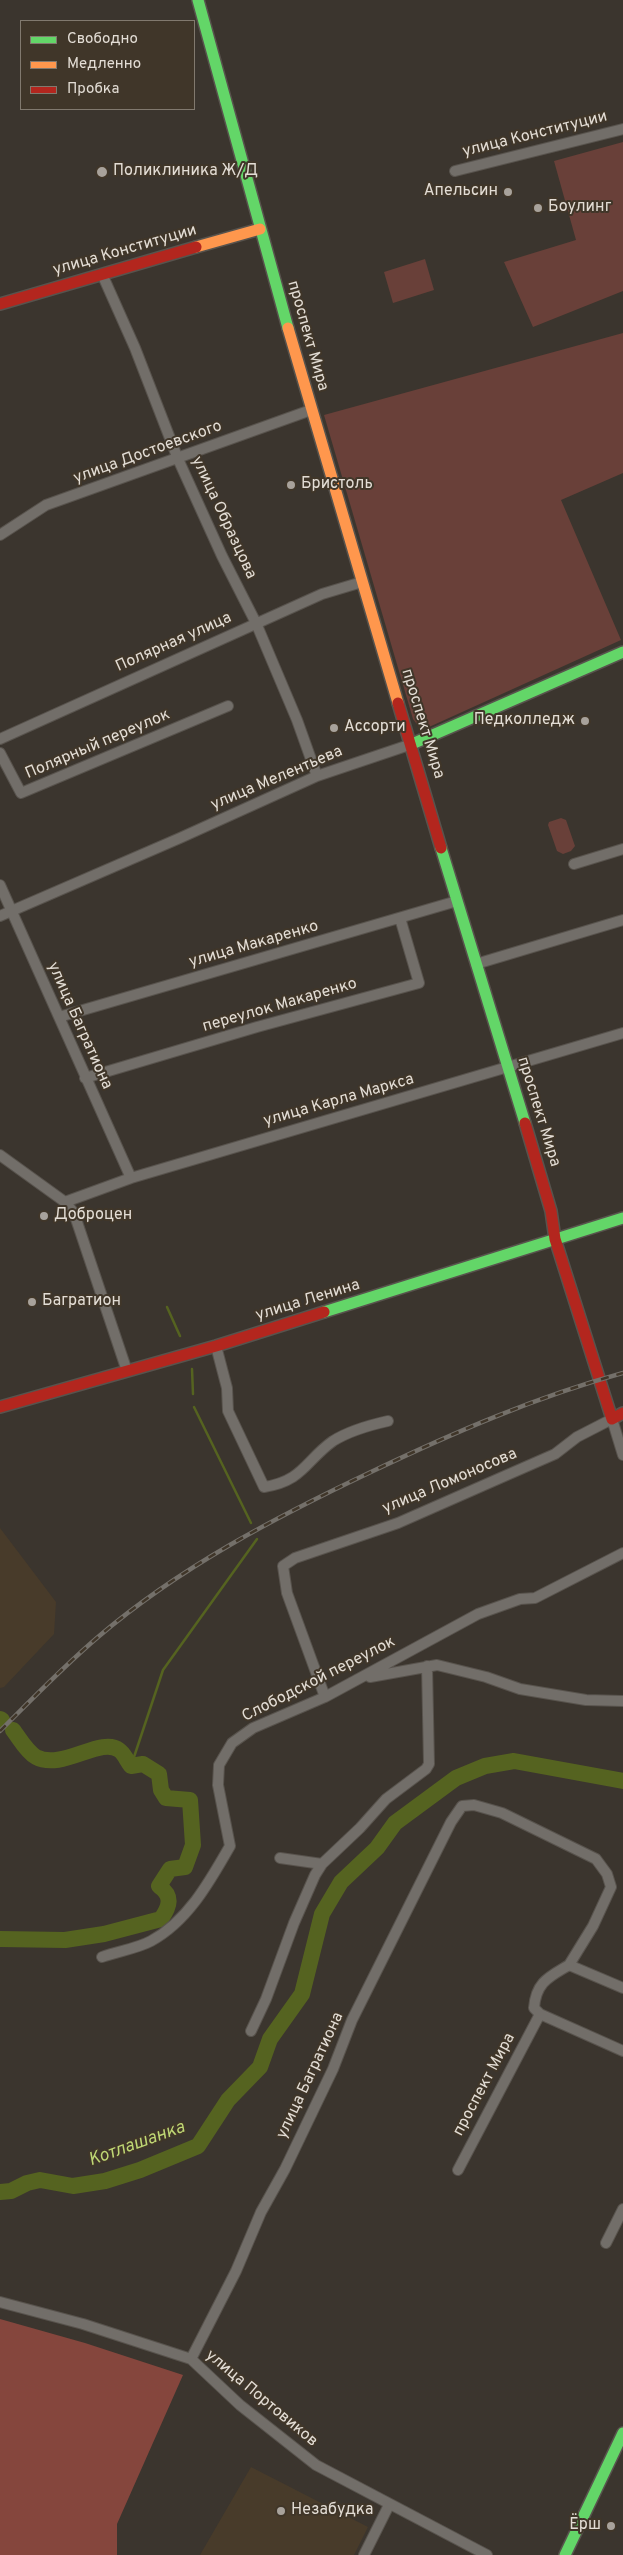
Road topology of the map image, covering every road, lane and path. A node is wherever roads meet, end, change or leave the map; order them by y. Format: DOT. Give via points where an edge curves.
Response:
graph roads {
  1 [pos="198,0"];
  2 [pos="623,129"];
  3 [pos="455,171"];
  4 [pos="260,230"];
  5 [pos="102,274"];
  6 [pos="0,304"];
  7 [pos="311,410"];
  8 [pos="178,458"];
  9 [pos="0,534"];
  10 [pos="362,582"];
  11 [pos="256,623"];
  12 [pos="623,652"];
  13 [pos="228,706"];
  14 [pos="0,739"];
  15 [pos="412,744"];
  16 [pos="0,753"];
  17 [pos="317,776"];
  18 [pos="623,849"];
  19 [pos="574,864"];
  20 [pos="0,885"];
  21 [pos="457,900"];
  22 [pos="12,910"];
  23 [pos="0,916"];
  24 [pos="400,918"];
  25 [pos="623,920"];
  26 [pos="476,964"];
  27 [pos="59,1017"];
  28 [pos="623,1033"];
  29 [pos="508,1068"];
  30 [pos="85,1078"];
  31 [pos="0,1155"];
  32 [pos="131,1178"];
  33 [pos="65,1202"];
  34 [pos="623,1218"];
  35 [pos="555,1240"];
  36 [pos="216,1346"];
  37 [pos="127,1372"];
  38 [pos="0,1407"];
  39 [pos="623,1414"];
  40 [pos="612,1419"];
  41 [pos="388,1421"];
  42 [pos="623,1456"];
  43 [pos="623,1552"];
  44 [pos="427,1666"];
  45 [pos="356,1680"];
  46 [pos="325,1697"];
  47 [pos="623,1701"];
  48 [pos="280,1858"];
  49 [pos="322,1864"];
  50 [pos="102,1957"];
  51 [pos="569,1965"];
  52 [pos="623,1988"];
  53 [pos="540,2014"];
  54 [pos="251,2031"];
  55 [pos="623,2052"];
  56 [pos="458,2170"];
  57 [pos="623,2209"];
  58 [pos="606,2243"];
  59 [pos="0,2302"];
  60 [pos="191,2359"];
  61 [pos="623,2433"];
  62 [pos="389,2505"];
  63 [pos="364,2555"];
  64 [pos="487,2555"];
  65 [pos="565,2555"];
  1 -- 4 [label="street, проспект Мира"];
  2 -- 3 [label="street, улица Конституции"];
  4 -- 5 [label="street, улица Конституции"];
  4 -- 7 [label="street, проспект Мира"];
  5 -- 6 [label="street, улица Конституции"];
  5 -- 8 [label="street, улица Образцова"];
  7 -- 8 [label="street, улица Достоевского"];
  7 -- 10 [label="street, проспект Мира"];
  8 -- 9 [label="street, улица Достоевского" via="46,505"];
  8 -- 11 [label="street, улица Образцова"];
  10 -- 11 [label="street, Полярная улица" via="322,594"];
  10 -- 15 [label="street, проспект Мира"];
  11 -- 14 [label="street, Полярная улица"];
  11 -- 17 [label="street, улица Образцова"];
  12 -- 15 [label="street, улица Мелентьева"];
  13 -- 16 [label="street, Полярный переулок" via="21,794"];
  15 -- 17 [label="street, улица Мелентьева"];
  15 -- 21 [label="street, проспект Мира"];
  17 -- 22 [label="street, улица Мелентьева"];
  18 -- 19 [label="street"];
  20 -- 22 [label="street, улица Багратиона"];
  21 -- 24 [label="street, улица Макаренко"];
  21 -- 26 [label="street, проспект Мира"];
  22 -- 23 [label="street, улица Мелентьева"];
  22 -- 27 [label="street, улица Багратиона"];
  24 -- 27 [label="street, улица Макаренко"];
  24 -- 30 [label="street, переулок Макаренко" via="419,983"];
  25 -- 26 [label="street"];
  26 -- 29 [label="street, проспект Мира"];
  27 -- 30 [label="street, улица Багратиона"];
  28 -- 29 [label="street, улица Карла Маркса"];
  29 -- 32 [label="street, улица Карла Маркса"];
  29 -- 35 [label="street, проспект Мира" via="551,1211"];
  30 -- 32 [label="street, улица Багратиона"];
  31 -- 33 [label="street"];
  32 -- 33 [label="street, улица Карла Маркса"];
  33 -- 37 [label="street" via="74,1213"];
  34 -- 35 [label="street, улица Ленина"];
  35 -- 36 [label="street, улица Ленина"];
  35 -- 40 [label="street, проспект Мира"];
  36 -- 37 [label="street, улица Ленина"];
  36 -- 41 [label="street" via="227,1388 228,1411 264,1487 289,1480 334,1441"];
  37 -- 38 [label="street, улица Ленина"];
  39 -- 40 [label="street, улица Ломоносова"];
  40 -- 42 [label="street, проспект Мира"];
  40 -- 46 [label="street, улица Ломоносова" via="577,1437 555,1454 507,1476 398,1523 295,1558 283,1566 287,1593"];
  43 -- 45 [label="street, Слободской переулок" via="535,1598 520,1599 478,1614"];
  44 -- 45 [label="street"];
  44 -- 47 [label="street" via="459,1670 520,1689 586,1700"];
  44 -- 49 [label="street" via="430,1737 426,1770 386,1799"];
  45 -- 46 [label="street, Слободской переулок"];
  46 -- 50 [label="street, Слободской переулок" via="253,1728 232,1743 219,1765 218,1785 230,1846 210,1881 175,1923 151,1940"];
  48 -- 49 [label="street"];
  49 -- 54 [label="street"];
  51 -- 52 [label="street"];
  51 -- 53 [label="street" via="547,1978 535,1993 534,2008"];
  51 -- 60 [label="street, улица Багратиона" via="593,1926 611,1887 607,1874 596,1859 502,1813 474,1804 462,1806 352,2020 332,2069"];
  53 -- 55 [label="street"];
  53 -- 56 [label="street, проспект Мира"];
  57 -- 58 [label="street"];
  59 -- 60 [label="street, улица Портовиков" via="83,2324"];
  60 -- 62 [label="street, улица Портовиков" via="297,2452"];
  61 -- 65 [label="street"];
  62 -- 63 [label="street"];
  62 -- 64 [label="street, улица Портовиков"];
}
